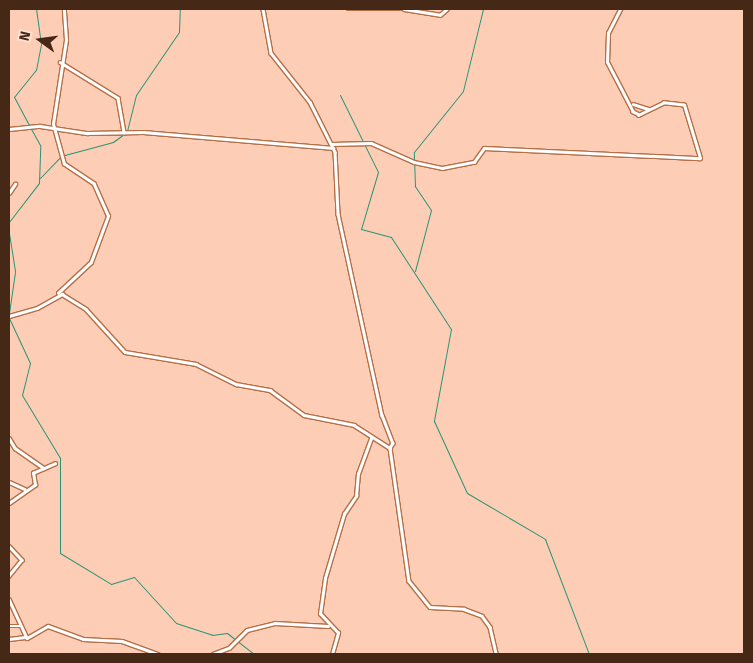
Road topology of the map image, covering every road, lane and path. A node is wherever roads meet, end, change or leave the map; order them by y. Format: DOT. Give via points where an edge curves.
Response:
graph roads {
  1 [pos="64,9"];
  2 [pos="263,9"];
  3 [pos="348,9"];
  4 [pos="405,9"];
  5 [pos="447,9"];
  6 [pos="620,9"];
  7 [pos="60,62"];
  8 [pos="633,104"];
  9 [pos="649,110"];
  10 [pos="9,129"];
  11 [pos="54,129"];
  12 [pos="124,132"];
  13 [pos="331,144"];
  14 [pos="333,148"];
  15 [pos="15,184"];
  16 [pos="9,193"];
  17 [pos="58,293"];
  18 [pos="9,316"];
  19 [pos="9,438"];
  20 [pos="371,438"];
  21 [pos="390,448"];
  22 [pos="55,463"];
  23 [pos="44,468"];
  24 [pos="9,482"];
  25 [pos="24,489"];
  26 [pos="9,503"];
  27 [pos="9,546"];
  28 [pos="9,576"];
  29 [pos="9,599"];
  30 [pos="9,626"];
  31 [pos="21,626"];
  32 [pos="328,626"];
  33 [pos="25,637"];
  34 [pos="9,639"];
  35 [pos="158,654"];
  36 [pos="213,654"];
  37 [pos="332,654"];
  38 [pos="496,654"];
  1 -- 7 [label="street" via="66,40"];
  2 -- 13 [label="street" via="271,53 310,102"];
  3 -- 4 [label="street"];
  4 -- 5 [label="street" via="440,15"];
  6 -- 8 [label="street" via="608,34 607,62"];
  7 -- 11 [label="street" via="61,80 51,110"];
  7 -- 12 [label="street" via="118,98"];
  8 -- 9 [label="street"];
  8 -- 9 [label="street" via="637,115"];
  9 -- 13 [label="street" via="665,102 686,106 700,158 484,148 474,162 442,168 414,162 371,143"];
  10 -- 11 [label="street"];
  11 -- 12 [label="street"];
  11 -- 17 [label="street" via="64,164 94,184 108,216 90,262"];
  12 -- 14 [label="street"];
  13 -- 14 [label="street"];
  14 -- 21 [label="street" via="338,214 382,415 393,443"];
  15 -- 16 [label="street"];
  17 -- 18 [label="street" via="37,308"];
  17 -- 20 [label="street" via="86,309 125,352 196,364 236,384 270,390 304,415 354,425"];
  19 -- 23 [label="street"];
  20 -- 21 [label="street"];
  20 -- 32 [label="street" via="358,474 356,496 344,514 325,574 320,614"];
  21 -- 38 [label="street" via="409,581 430,607 464,609 482,616 490,627"];
  22 -- 23 [label="street"];
  23 -- 25 [label="street" via="34,473 35,485"];
  24 -- 25 [label="street"];
  25 -- 26 [label="street"];
  27 -- 28 [label="street" via="22,560"];
  29 -- 31 [label="street"];
  30 -- 31 [label="street"];
  31 -- 33 [label="street"];
  32 -- 36 [label="street" via="275,623 247,630 229,648"];
  32 -- 37 [label="street" via="338,633"];
  33 -- 34 [label="street"];
  33 -- 35 [label="street" via="32,638 48,626 83,639 122,641"];
}
